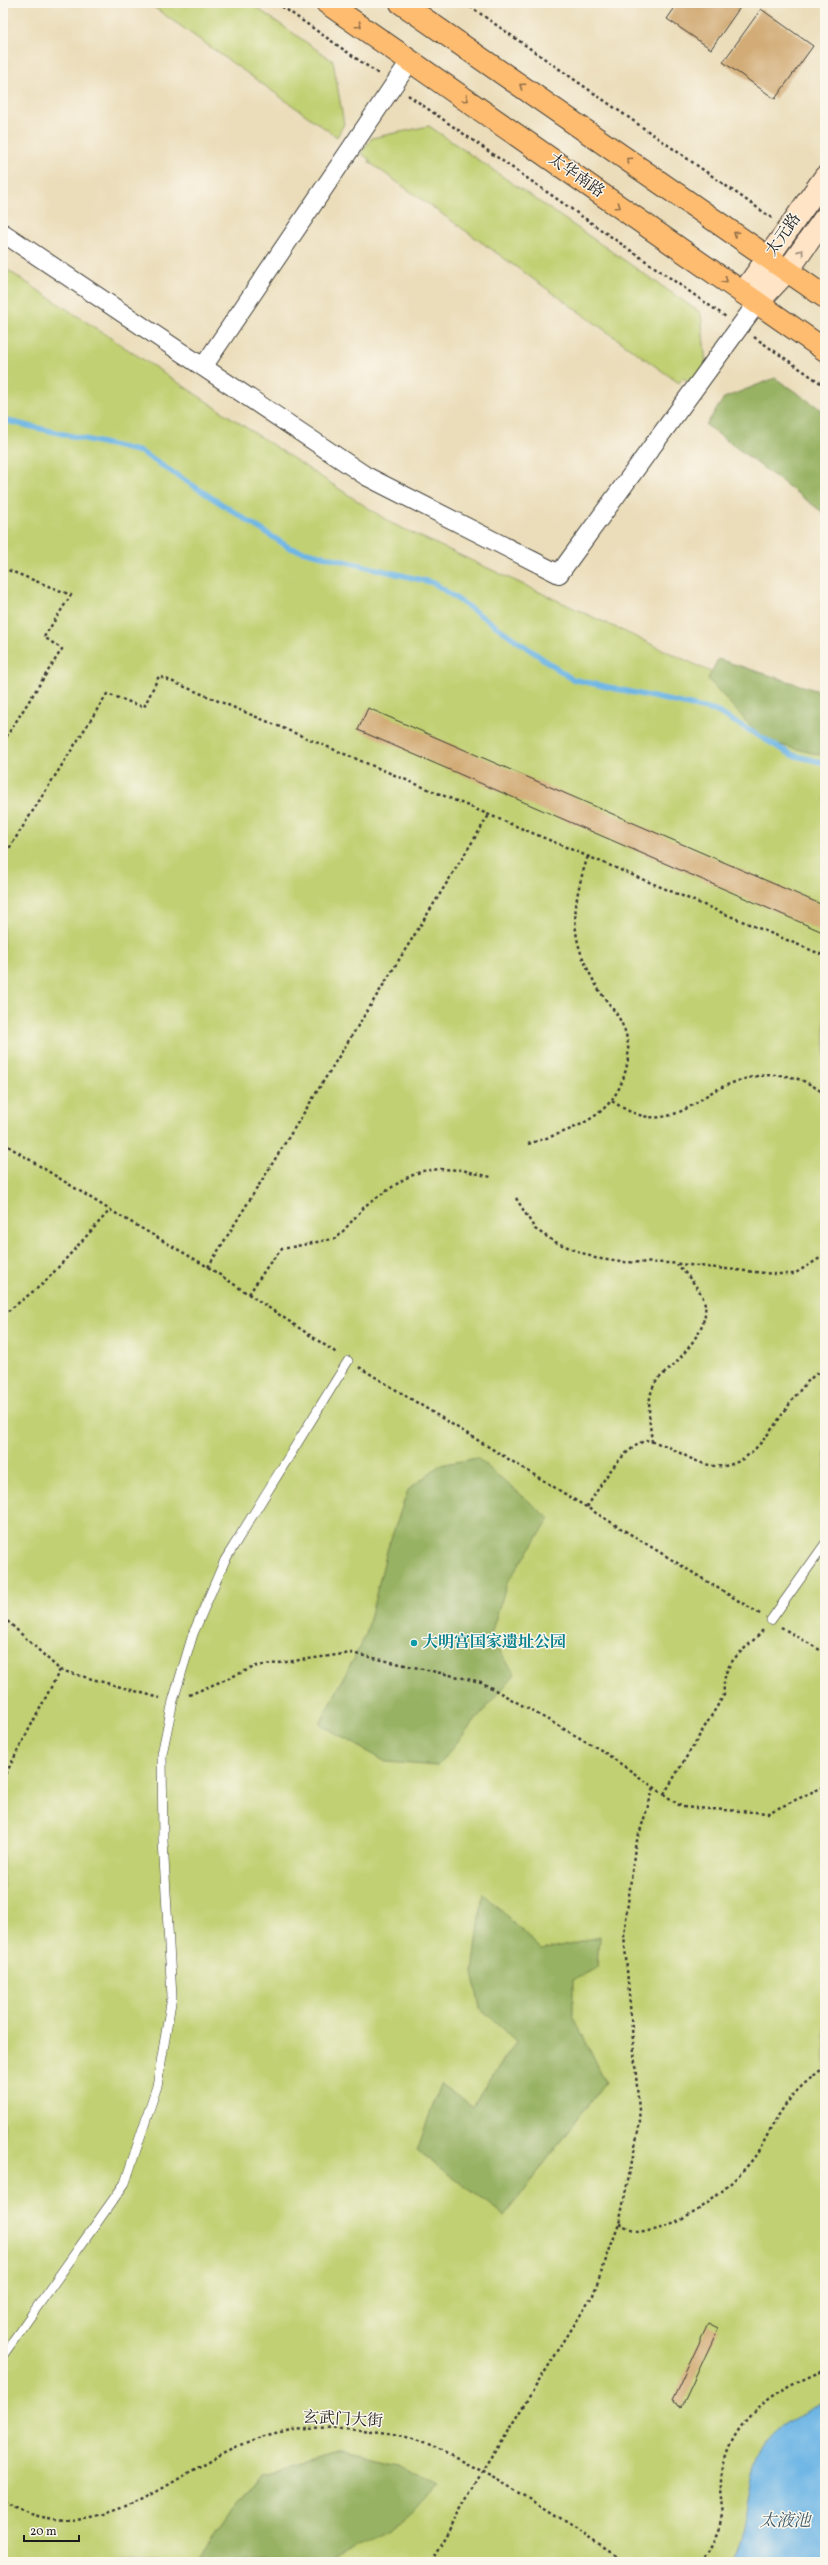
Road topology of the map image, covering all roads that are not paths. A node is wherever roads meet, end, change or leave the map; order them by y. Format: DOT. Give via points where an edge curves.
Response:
graph roads {
  1 [pos="327,3"];
  2 [pos="401,3"];
  3 [pos="410,61"];
  4 [pos="825,177"];
  5 [pos="825,218"];
  6 [pos="3,233"];
  7 [pos="769,257"];
  8 [pos="788,270"];
  9 [pos="825,297"];
  10 [pos="750,298"];
  11 [pos="825,350"];
  12 [pos="203,367"];
  13 [pos="348,1361"];
  14 [pos="825,1544"];
  15 [pos="771,1620"];
  16 [pos="3,2355"];
  1 -- 3 [label="main road, 太华南路, one-way"];
  7 -- 2 [label="main road, one-way"];
  3 -- 10 [label="main road, 太华南路, one-way"];
  3 -- 12 [label="street"];
  4 -- 7 [label="main road, 太元路"];
  8 -- 5 [label="main road, 太元路, one-way"];
  6 -- 12 [label="street"];
  7 -- 8 [label="main road"];
  7 -- 10 [label="main road, 太元路"];
  8 -- 9 [label="main road"];
  8 -- 10 [label="main road, 太元路"];
  10 -- 11 [label="main road, 太华南路"];
  10 -- 12 [label="street" via="740,326 559,574 366,476"];
  13 -- 16 [label="lane" via="225,1560 194,1634 173,1701 162,1754 172,1997 157,2086 126,2183"];
  14 -- 15 [label="lane"];
}
